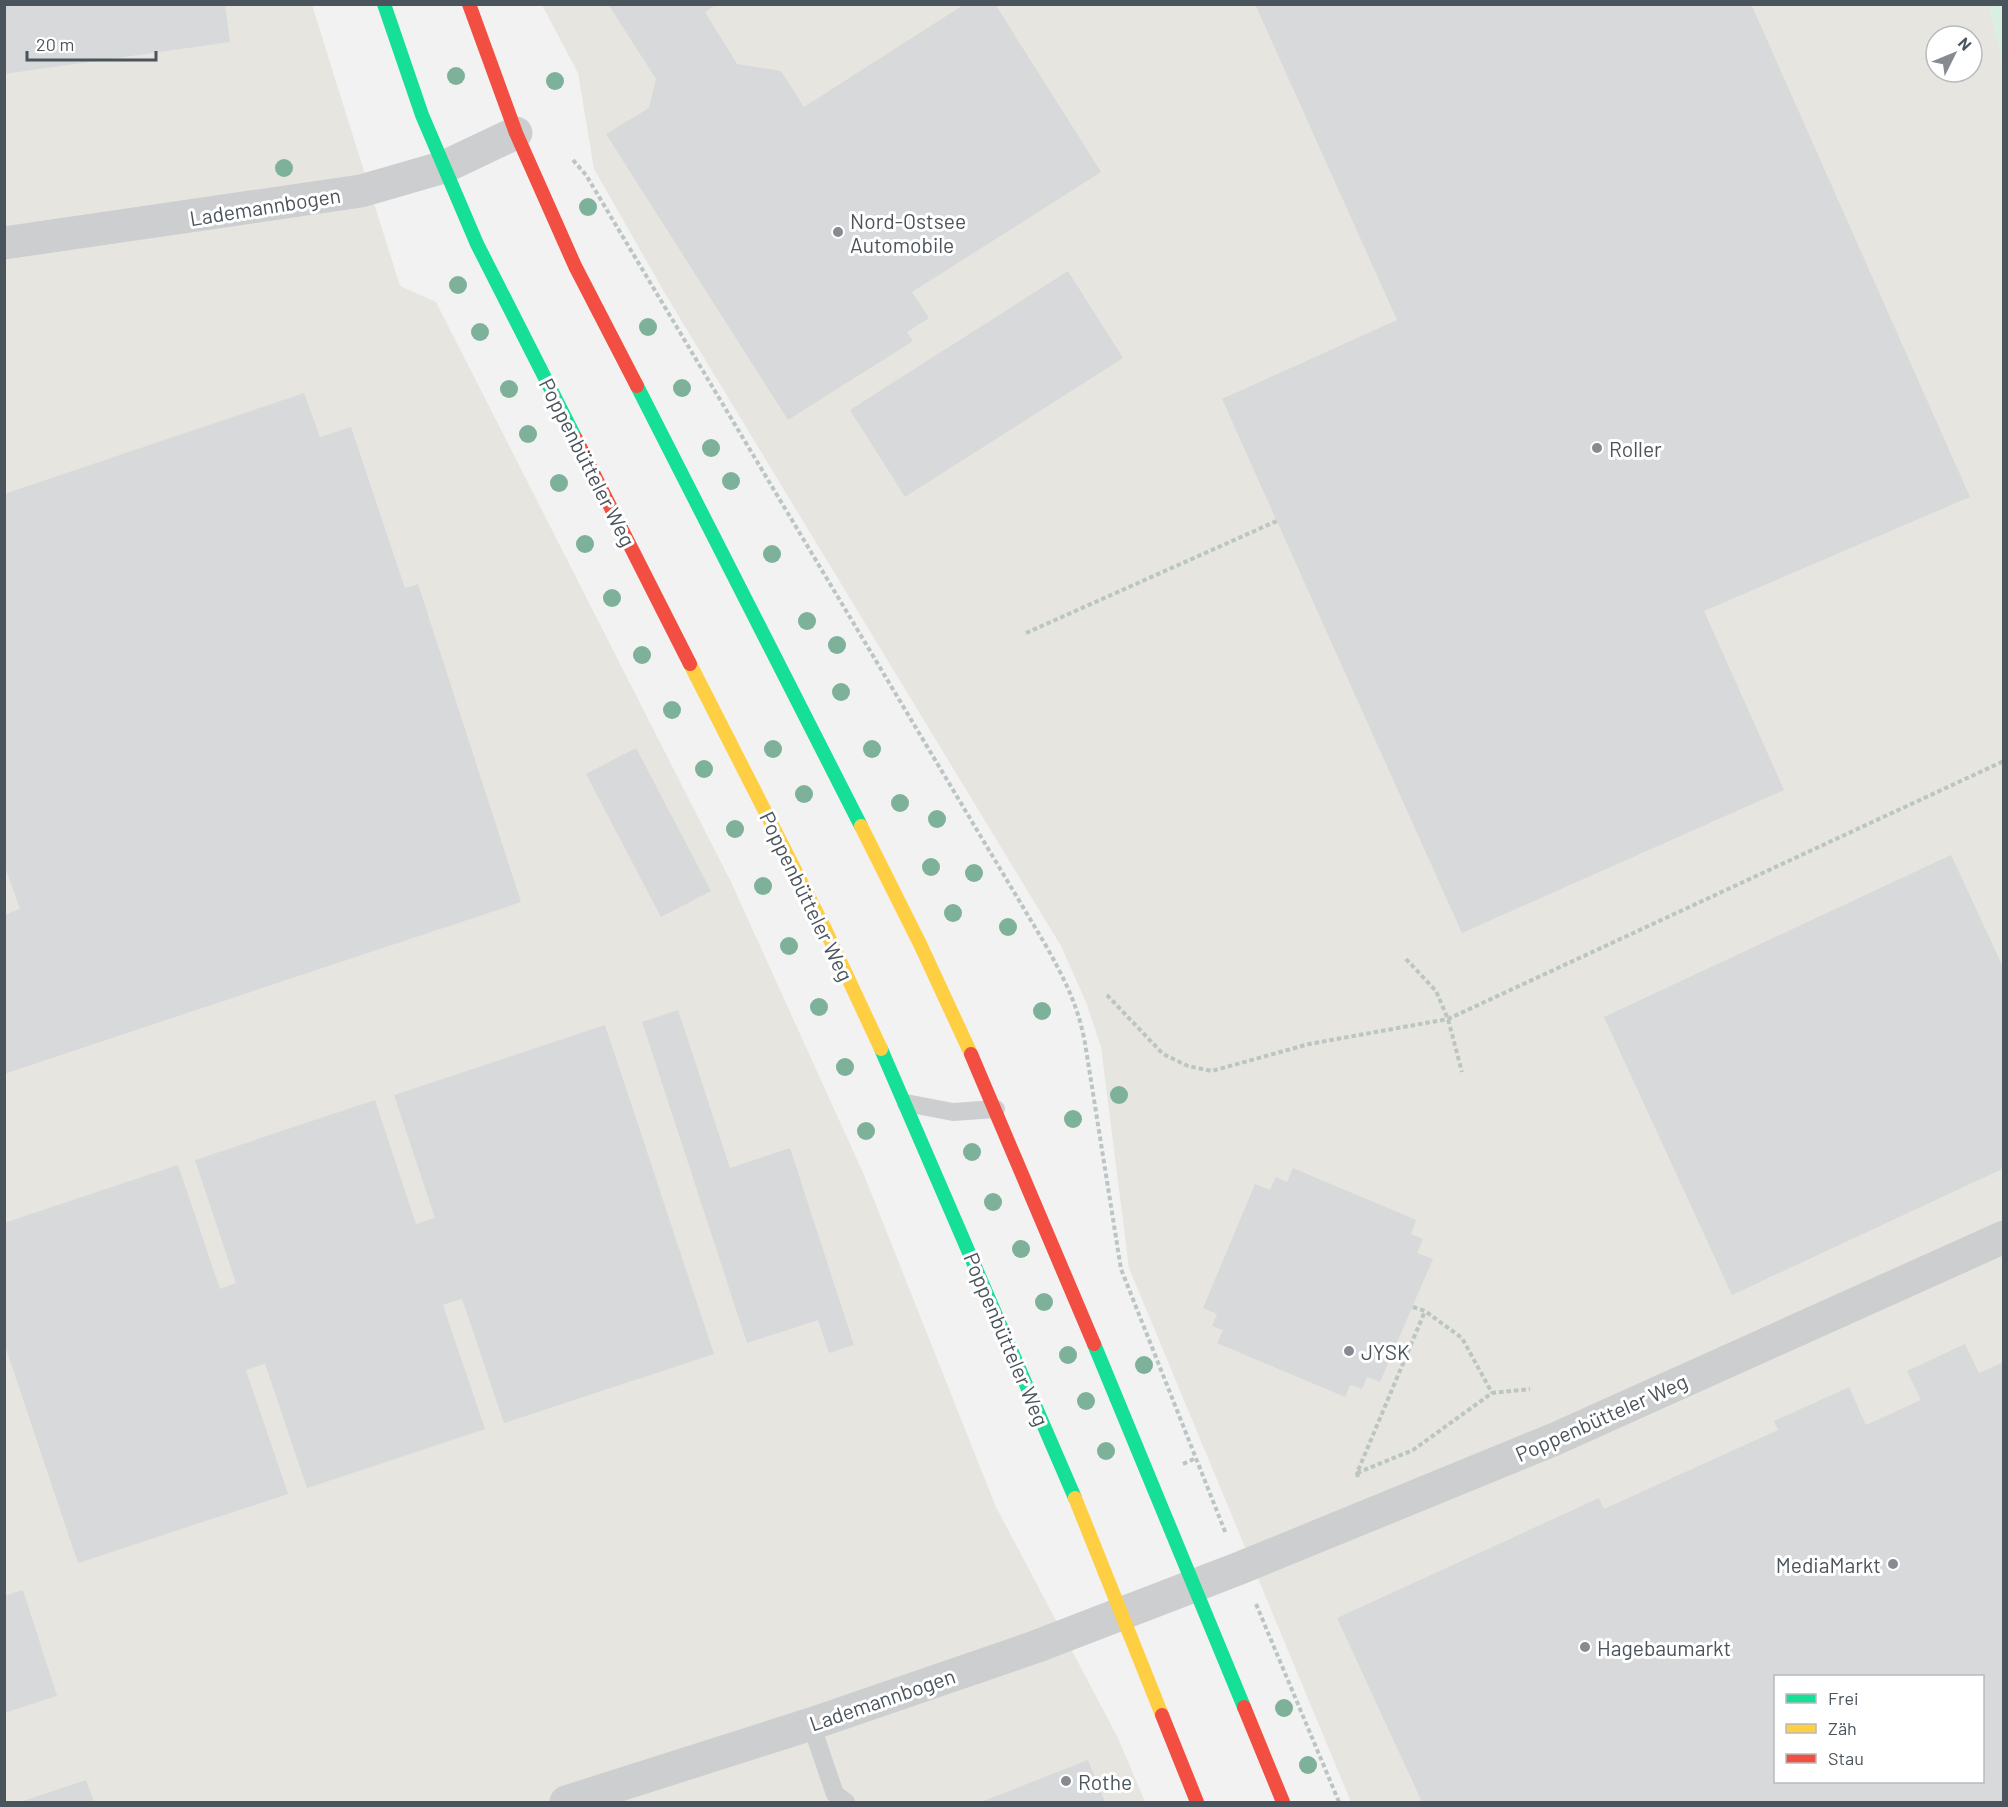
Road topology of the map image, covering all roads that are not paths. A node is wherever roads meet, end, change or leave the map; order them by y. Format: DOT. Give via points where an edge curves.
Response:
graph roads {
  1 [pos="384,4"];
  2 [pos="469,4"];
  3 [pos="516,133"];
  4 [pos="444,167"];
  5 [pos="4,243"];
  6 [pos="906,1103"];
  7 [pos="996,1109"];
  8 [pos="2004,1237"];
  9 [pos="1194,1585"];
  10 [pos="1121,1614"];
  11 [pos="811,1724"];
  12 [pos="566,1803"];
  13 [pos="846,1803"];
  14 [pos="1197,1803"];
  15 [pos="1283,1803"];
  1 -- 4 [label="main road, Poppenbütteler Weg"];
  2 -- 3 [label="main road"];
  3 -- 4 [label="street, Lademannbogen"];
  3 -- 7 [label="main road" via="575,266 899,902"];
  4 -- 5 [label="street, Lademannbogen" via="361,191"];
  4 -- 6 [label="main road, Poppenbütteler Weg" via="477,244 825,929"];
  6 -- 7 [label="lane" via="953,1112"];
  6 -- 10 [label="main road, Poppenbütteler Weg"];
  7 -- 9 [label="main road"];
  8 -- 9 [label="street, Poppenbütteler Weg" via="1555,1439"];
  9 -- 10 [label="street, Lademannbogen"];
  9 -- 15 [label="main road"];
  10 -- 11 [label="street, Lademannbogen"];
  10 -- 14 [label="main road, Poppenbütteler Weg"];
  11 -- 12 [label="street, Lademannbogen"];
  11 -- 13 [label="lane" via="835,1794"];
}
